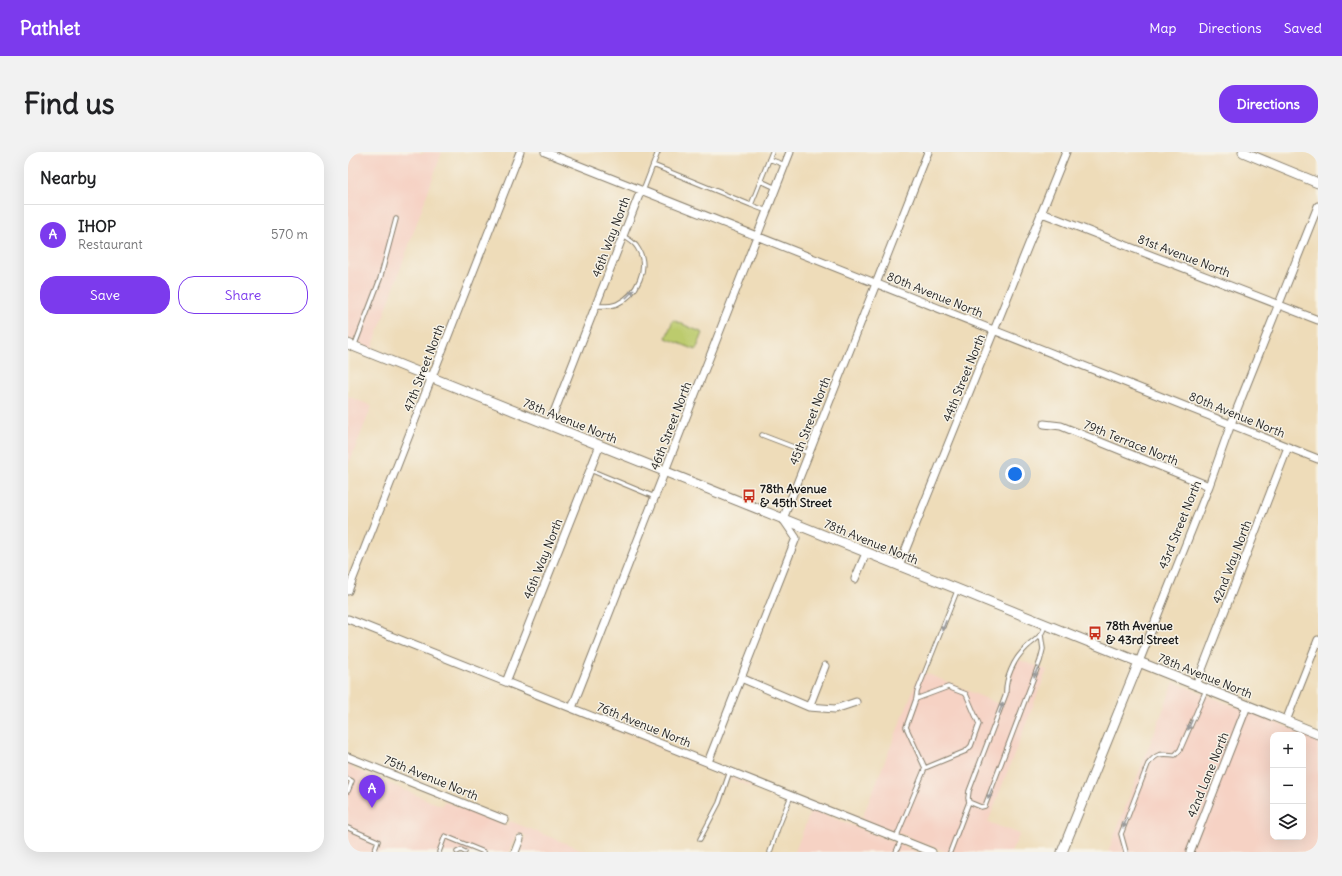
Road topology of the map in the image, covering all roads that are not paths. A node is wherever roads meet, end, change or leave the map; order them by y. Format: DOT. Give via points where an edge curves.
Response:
graph roads {
  1 [pos="520,152"];
  2 [pos="658,152"];
  3 [pos="772,152"];
  4 [pos="790,152"];
  5 [pos="928,152"];
  6 [pos="1066,152"];
  7 [pos="1243,152"];
  8 [pos="549,153"];
  9 [pos="769,159"];
  10 [pos="653,165"];
  11 [pos="785,165"];
  12 [pos="760,181"];
  13 [pos="1318,183"];
  14 [pos="776,188"];
  15 [pos="642,190"];
  16 [pos="751,205"];
  17 [pos="1318,206"];
  18 [pos="767,211"];
  19 [pos="1042,213"];
  20 [pos="396,219"];
  21 [pos="758,235"];
  22 [pos="623,236"];
  23 [pos="876,283"];
  24 [pos="1279,304"];
  25 [pos="595,306"];
  26 [pos="1318,320"];
  27 [pos="995,330"];
  28 [pos="351,345"];
  29 [pos="432,379"];
  30 [pos="1044,424"];
  31 [pos="1231,424"];
  32 [pos="549,425"];
  33 [pos="762,435"];
  34 [pos="600,445"];
  35 [pos="1288,447"];
  36 [pos="809,453"];
  37 [pos="1318,459"];
  38 [pos="590,470"];
  39 [pos="665,471"];
  40 [pos="1209,486"];
  41 [pos="655,497"];
  42 [pos="783,519"];
  43 [pos="866,553"];
  44 [pos="899,566"];
  45 [pos="855,579"];
  46 [pos="958,590"];
  47 [pos="348,591"];
  48 [pos="348,619"];
  49 [pos="1045,625"];
  50 [pos="1041,635"];
  51 [pos="1318,640"];
  52 [pos="1139,662"];
  53 [pos="825,666"];
  54 [pos="741,678"];
  55 [pos="506,682"];
  56 [pos="1196,685"];
  57 [pos="1206,689"];
  58 [pos="916,698"];
  59 [pos="856,702"];
  60 [pos="1247,706"];
  61 [pos="809,707"];
  62 [pos="572,708"];
  63 [pos="1286,721"];
  64 [pos="1318,734"];
  65 [pos="348,757"];
  66 [pos="708,762"];
  67 [pos="925,768"];
  68 [pos="730,771"];
  69 [pos="350,780"];
  70 [pos="348,791"];
  71 [pos="791,796"];
  72 [pos="969,802"];
  73 [pos="505,820"];
  74 [pos="348,828"];
  75 [pos="520,839"];
  76 [pos="700,839"];
  77 [pos="899,839"];
  78 [pos="374,852"];
  79 [pos="439,852"];
  80 [pos="457,852"];
  81 [pos="464,852"];
  82 [pos="484,852"];
  83 [pos="515,852"];
  84 [pos="770,852"];
  85 [pos="896,852"];
  86 [pos="932,852"];
  87 [pos="950,852"];
  88 [pos="1062,852"];
  89 [pos="1126,852"];
  90 [pos="1190,852"];
  1 -- 29 [label="street, 47th Street North"];
  2 -- 10 [label="lane"];
  3 -- 9 [label="lane"];
  4 -- 11 [label="street, 46th Street North"];
  5 -- 23 [label="street, 45th Street North"];
  6 -- 19 [label="street, 44th Street North"];
  7 -- 13 [label="street"];
  8 -- 15 [label="street, 80th Avenue North"];
  9 -- 11 [label="lane"];
  9 -- 12 [label="lane"];
  10 -- 15 [label="lane"];
  10 -- 16 [label="lane"];
  11 -- 14 [label="street, 46th Street North"];
  12 -- 14 [label="lane"];
  12 -- 16 [label="lane"];
  14 -- 18 [label="street, 46th Street North"];
  15 -- 21 [label="street, 80th Avenue North"];
  15 -- 22 [label="street, 46th Way North"];
  16 -- 18 [label="lane"];
  17 -- 24 [label="street, 43rd Street North"];
  18 -- 21 [label="street, 46th Street North"];
  19 -- 24 [label="street, 81st Avenue North"];
  19 -- 27 [label="street, 44th Street North"];
  20 -- 28 [label="lane" via="380,279"];
  21 -- 23 [label="street, 80th Avenue North"];
  21 -- 39 [label="street, 46th Street North"];
  22 -- 25 [label="street, 46th Way North"];
  25 -- 22 [label="lane, one-way" via="615,305 631,295 636,288 642,270 642,257 637,246"];
  23 -- 27 [label="street, 80th Avenue North"];
  23 -- 36 [label="street, 45th Street North"];
  24 -- 26 [label="street, 81st Avenue North"];
  24 -- 31 [label="street, 43rd Street North"];
  25 -- 32 [label="street, 46th Way North"];
  27 -- 31 [label="street, 80th Avenue North"];
  27 -- 44 [label="street, 44th Street North"];
  28 -- 29 [label="street, 78th Avenue North"];
  29 -- 32 [label="street, 78th Avenue North"];
  29 -- 47 [label="street, 47th Street North"];
  30 -- 40 [label="street, 79th Terrace North" via="1061,426"];
  31 -- 35 [label="street, 80th Avenue North"];
  31 -- 40 [label="street, 43rd Street North"];
  32 -- 34 [label="street, 78th Avenue North"];
  33 -- 36 [label="lane"];
  34 -- 38 [label="street, 46th Way North"];
  34 -- 39 [label="street, 78th Avenue North"];
  35 -- 37 [label="street, 80th Avenue North"];
  35 -- 56 [label="street, 42nd Way North"];
  36 -- 42 [label="street, 45th Street North"];
  38 -- 41 [label="lane"];
  38 -- 55 [label="street, 46th Way North"];
  39 -- 41 [label="street, 46th Street North"];
  39 -- 42 [label="street, 78th Avenue North"];
  40 -- 52 [label="street, 43rd Street North"];
  41 -- 62 [label="street, 46th Street North"];
  42 -- 43 [label="street, 78th Avenue North"];
  42 -- 54 [label="street" via="796,538"];
  43 -- 44 [label="street, 78th Avenue North"];
  43 -- 45 [label="street"];
  44 -- 46 [label="street, 78th Avenue North"];
  46 -- 49 [label="street, 78th Avenue North"];
  46 -- 58 [label="lane, one-way"];
  48 -- 55 [label="street, 76th Avenue North"];
  49 -- 50 [label="lane"];
  49 -- 52 [label="street, 78th Avenue North"];
  72 -- 50 [label="lane, one-way" via="969,791 1006,694 1007,681 1018,657"];
  50 -- 72 [label="lane, one-way" via="1043,649 1040,661 985,806"];
  51 -- 63 [label="street"];
  52 -- 56 [label="street, 78th Avenue North"];
  52 -- 88 [label="street, 43rd Street North"];
  53 -- 61 [label="street"];
  54 -- 61 [label="street"];
  54 -- 66 [label="street"];
  55 -- 62 [label="street, 76th Avenue North"];
  56 -- 57 [label="street, 78th Avenue North"];
  57 -- 60 [label="street, 78th Avenue North"];
  57 -- 89 [label="lane, one-way" via="1180,750 1175,756 1160,753 1148,764 1120,834"];
  58 -- 67 [label="lane" via="906,727"];
  58 -- 67 [label="lane" via="948,687 966,694 979,724 971,746 966,751"];
  59 -- 61 [label="street" via="835,709"];
  60 -- 63 [label="street, 78th Avenue North"];
  60 -- 90 [label="street, 42nd Lane North"];
  62 -- 66 [label="street, 76th Avenue North"];
  63 -- 64 [label="street, 78th Avenue North"];
  65 -- 73 [label="street, 75th Avenue North"];
  66 -- 68 [label="street, 76th Avenue North"];
  67 -- 77 [label="lane"];
  68 -- 71 [label="street, 76th Avenue North"];
  68 -- 76 [label="lane"];
  69 -- 70 [label="lane"];
  71 -- 77 [label="street, 76th Avenue North"];
  71 -- 84 [label="lane"];
  72 -- 87 [label="lane"];
  74 -- 78 [label="lane" via="378,841"];
  75 -- 83 [label="street"];
  77 -- 85 [label="lane"];
  77 -- 86 [label="street, 76th Avenue North"];
  79 -- 82 [label="lane" via="445,836"];
  80 -- 81 [label="lane"];
}
